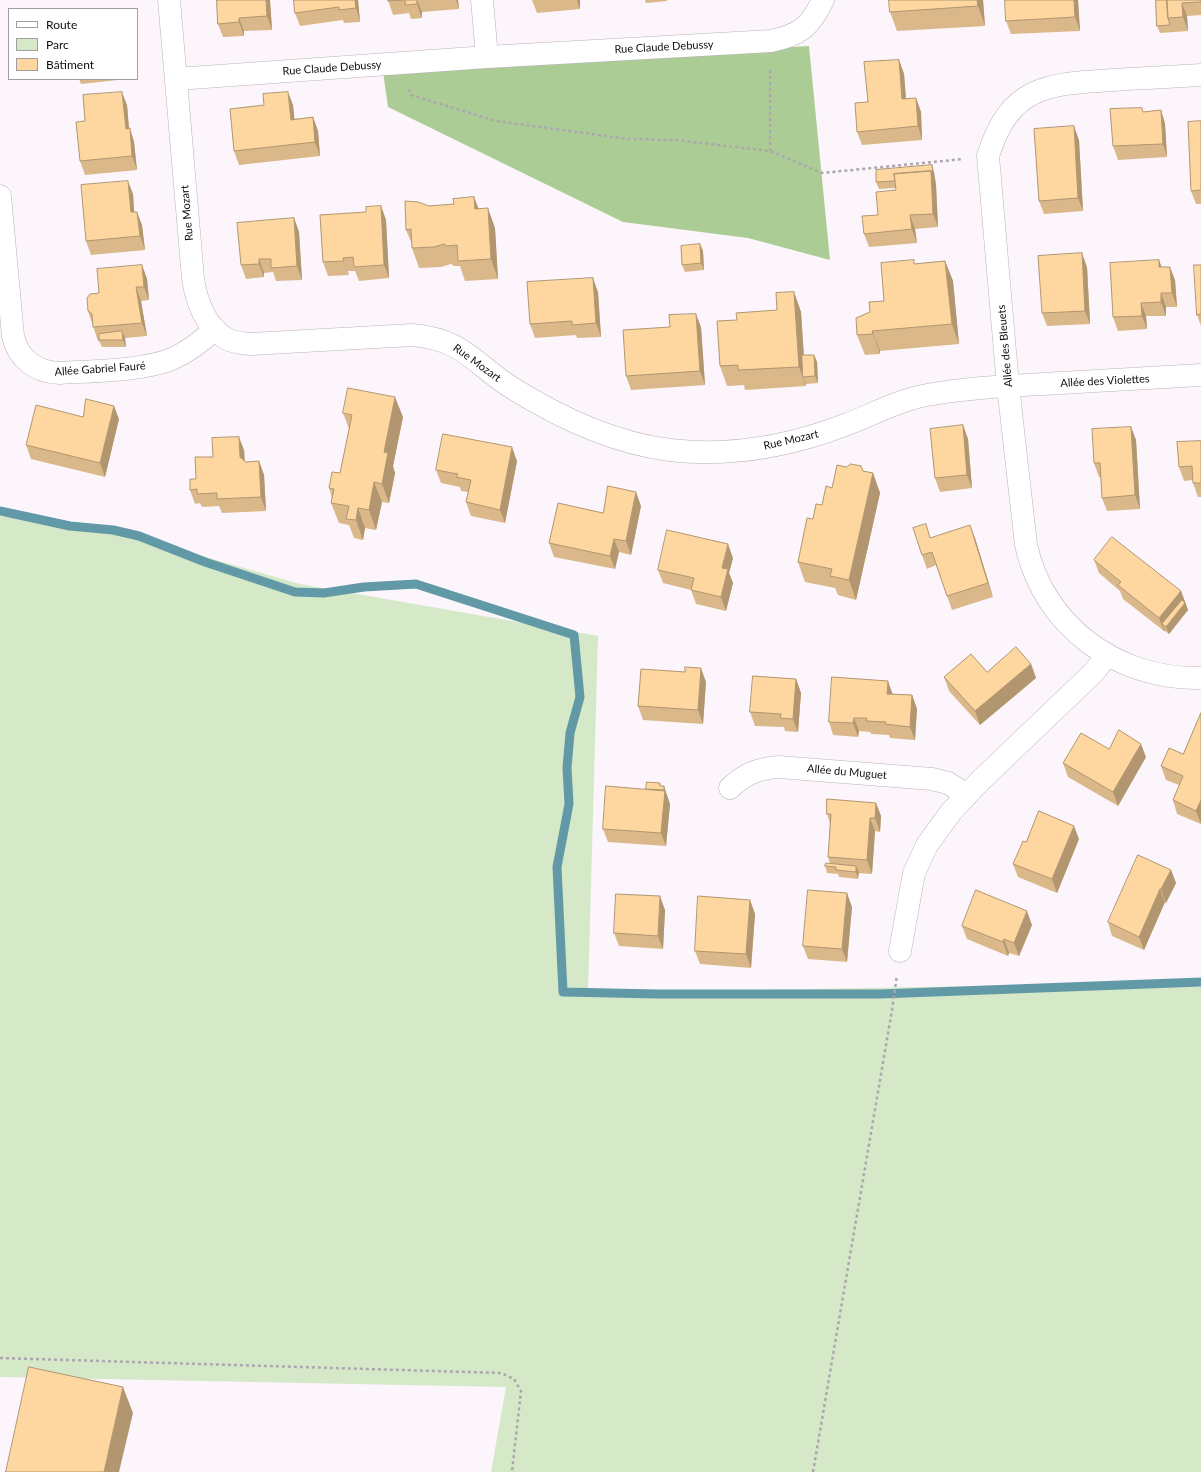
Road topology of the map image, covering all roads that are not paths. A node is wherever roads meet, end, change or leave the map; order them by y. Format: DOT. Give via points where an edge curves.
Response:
graph roads {
  1 [pos="169,0"];
  2 [pos="482,0"];
  3 [pos="823,0"];
  4 [pos="487,57"];
  5 [pos="1201,75"];
  6 [pos="176,80"];
  7 [pos="0,196"];
  8 [pos="215,329"];
  9 [pos="1201,375"];
  10 [pos="1008,386"];
  11 [pos="1108,655"];
  12 [pos="1201,678"];
  13 [pos="730,788"];
  14 [pos="967,795"];
  15 [pos="900,951"];
  1 -- 6 [label="street, Rue Mozart"];
  2 -- 4 [label="street"];
  3 -- 4 [label="street, Rue Claude Debussy" via="803,30 788,38 771,41"];
  4 -- 6 [label="street, Rue Claude Debussy"];
  5 -- 10 [label="street, Allée des Bleuets" via="1068,82 1044,88 1028,96 1012,110 997,132 988,156"];
  6 -- 8 [label="street, Rue Mozart" via="194,283 200,305"];
  7 -- 8 [label="street, Allée Gabriel Fauré" via="14,343 21,356 32,366 44,372 59,373 155,364 174,358 192,348"];
  8 -- 10 [label="street, Rue Mozart" via="227,339 251,344 412,335 435,338 455,346 507,385 582,425 643,445 684,451 748,450 789,442 841,427 917,397"];
  9 -- 10 [label="street, Allée des Violettes"];
  10 -- 11 [label="street, Allée des Bleuets" via="1025,540 1032,568 1044,595 1057,614 1076,632"];
  11 -- 12 [label="street, Allée des Bleuets" via="1150,674 1172,678"];
  11 -- 14 [label="street" via="1094,672"];
  13 -- 14 [label="street, Allée du Muguet" via="748,774 760,769 779,767 932,779 948,783"];
  14 -- 15 [label="street" via="931,839 917,864"];
}
